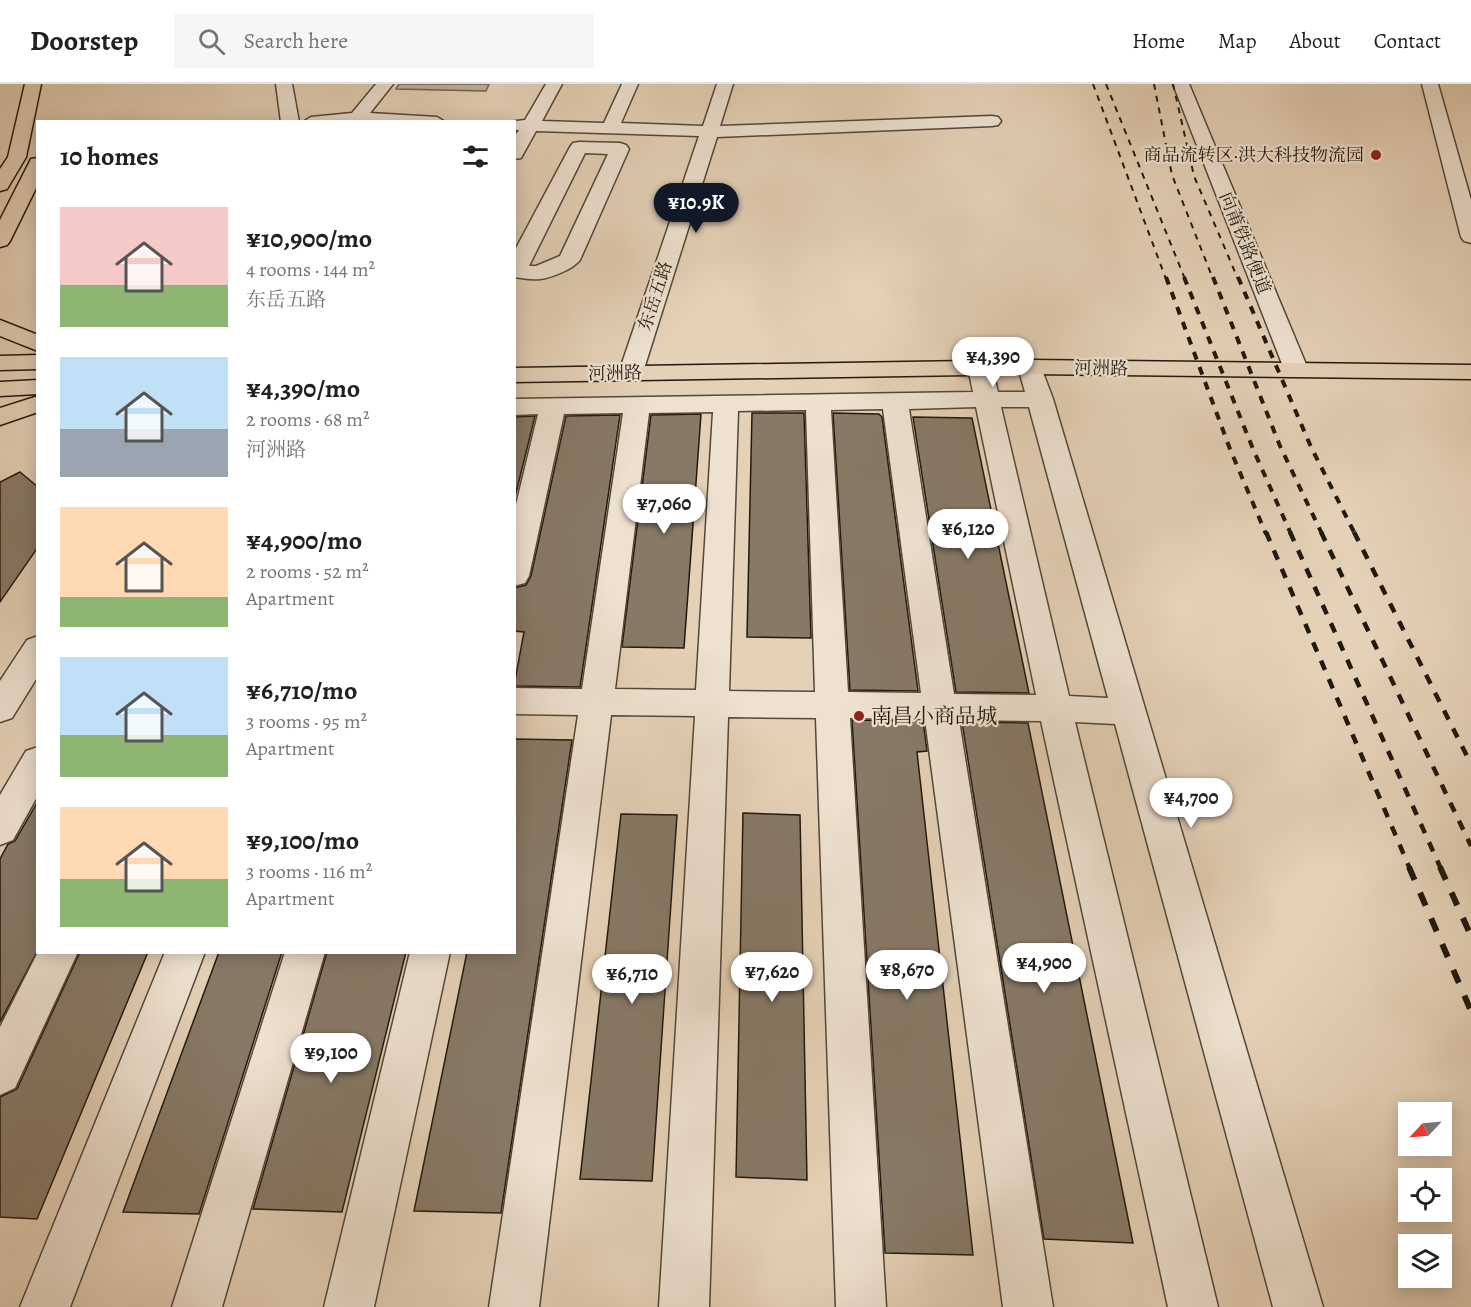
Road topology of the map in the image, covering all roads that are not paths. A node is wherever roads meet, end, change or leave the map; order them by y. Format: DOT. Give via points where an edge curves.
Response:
graph roads {
  1 [pos="33,84"];
  2 [pos="284,84"];
  3 [pos="385,84"];
  4 [pos="554,84"];
  5 [pos="630,84"];
  6 [pos="726,84"];
  7 [pos="1181,84"];
  8 [pos="1430,84"];
  9 [pos="290,120"];
  10 [pos="355,120"];
  11 [pos="992,121"];
  12 [pos="522,125"];
  13 [pos="610,128"];
  14 [pos="710,131"];
  15 [pos="516,147"];
  16 [pos="36,167"];
  17 [pos="0,185"];
  18 [pos="525,210"];
  19 [pos="545,211"];
  20 [pos="590,213"];
  21 [pos="1471,237"];
  22 [pos="0,241"];
  23 [pos="516,269"];
  24 [pos="516,271"];
  25 [pos="0,327"];
  26 [pos="36,344"];
  27 [pos="1298,347"];
  28 [pos="1413,349"];
  29 [pos="697,350"];
  30 [pos="1471,350"];
  31 [pos="36,362"];
  32 [pos="0,363"];
  33 [pos="636,366"];
  34 [pos="1296,369"];
  35 [pos="1471,372"];
  36 [pos="516,375"];
  37 [pos="1035,383"];
  38 [pos="983,384"];
  39 [pos="36,387"];
  40 [pos="0,388"];
  41 [pos="895,401"];
  42 [pos="818,402"];
  43 [pos="36,404"];
  44 [pos="726,404"];
  45 [pos="553,406"];
  46 [pos="516,407"];
  47 [pos="0,417"];
  48 [pos="516,567"];
  49 [pos="36,652"];
  50 [pos="12,698"];
  51 [pos="516,701"];
  52 [pos="597,702"];
  53 [pos="712,704"];
  54 [pos="832,705"];
  55 [pos="940,707"];
  56 [pos="1055,708"];
  57 [pos="1129,711"];
  58 [pos="36,765"];
  59 [pos="0,829"];
  60 [pos="57,954"];
  61 [pos="184,954"];
  62 [pos="304,954"];
  63 [pos="430,954"];
  64 [pos="0,1073"];
  65 [pos="45,1307"];
  66 [pos="197,1307"];
  67 [pos="350,1307"];
  68 [pos="514,1307"];
  69 [pos="684,1307"];
  70 [pos="861,1307"];
  71 [pos="1028,1307"];
  72 [pos="1193,1307"];
  73 [pos="1298,1307"];
  1 -- 17 [label="main road" via="17,157"];
  2 -- 9 [label="street"];
  3 -- 10 [label="street"];
  4 -- 12 [label="street"];
  5 -- 13 [label="street"];
  6 -- 14 [label="street, 东岳五路"];
  7 -- 27 [label="street, 向莆铁路便道"];
  8 -- 21 [label="street"];
  11 -- 14 [label="street"];
  12 -- 13 [label="street"];
  12 -- 15 [label="street"];
  13 -- 14 [label="street"];
  14 -- 33 [label="street, 东岳五路"];
  16 -- 22 [label="main road"];
  18 -- 19 [label="street"];
  19 -- 20 [label="street"];
  19 -- 20 [label="street" via="579,147 620,149"];
  19 -- 23 [label="street"];
  20 -- 24 [label="street" via="569,260 539,273"];
  25 -- 26 [label="main road"];
  27 -- 29 [label="main road"];
  27 -- 34 [label="street, 向莆铁路便道"];
  28 -- 30 [label="main road"];
  31 -- 32 [label="main road"];
  33 -- 36 [label="main road, 河洲路"];
  33 -- 38 [label="main road, 河洲路"];
  33 -- 44 [label="street"];
  33 -- 45 [label="street"];
  33 -- 52 [label="street, 东岳五路"];
  34 -- 35 [label="main road, 河洲路"];
  34 -- 37 [label="main road, 河洲路"];
  37 -- 38 [label="street"];
  37 -- 38 [label="main road, 河洲路"];
  37 -- 57 [label="street"];
  38 -- 41 [label="street"];
  38 -- 56 [label="street"];
  39 -- 40 [label="main road"];
  41 -- 42 [label="street"];
  41 -- 55 [label="street"];
  42 -- 44 [label="street"];
  42 -- 54 [label="street"];
  43 -- 47 [label="main road"];
  44 -- 53 [label="street"];
  45 -- 46 [label="street"];
  45 -- 48 [label="street"];
  49 -- 50 [label="street"];
  51 -- 52 [label="street"];
  52 -- 53 [label="street"];
  52 -- 68 [label="street, 东岳五路"];
  53 -- 54 [label="street"];
  53 -- 69 [label="street"];
  54 -- 55 [label="street"];
  54 -- 70 [label="street"];
  55 -- 56 [label="street"];
  55 -- 71 [label="street"];
  56 -- 57 [label="street"];
  56 -- 72 [label="street"];
  57 -- 73 [label="street"];
  58 -- 59 [label="street"];
  60 -- 64 [label="street"];
  61 -- 65 [label="street"];
  62 -- 66 [label="street"];
  63 -- 67 [label="street"];
}
